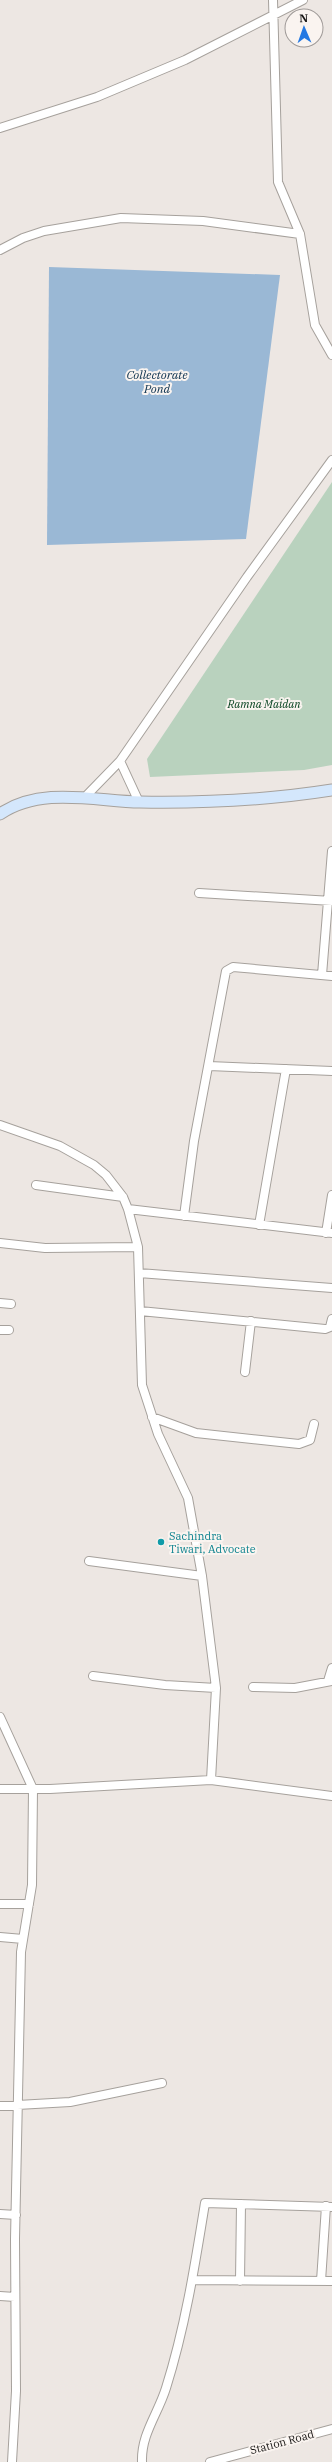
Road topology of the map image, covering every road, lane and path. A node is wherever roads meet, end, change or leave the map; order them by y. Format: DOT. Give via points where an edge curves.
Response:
graph roads {
  1 [pos="273,0"];
  2 [pos="302,0"];
  3 [pos="272,15"];
  4 [pos="0,128"];
  5 [pos="300,234"];
  6 [pos="0,250"];
  7 [pos="332,355"];
  8 [pos="332,460"];
  9 [pos="120,761"];
  10 [pos="332,790"];
  11 [pos="86,796"];
  12 [pos="139,802"];
  13 [pos="0,814"];
  14 [pos="332,851"];
  15 [pos="199,893"];
  16 [pos="330,901"];
  17 [pos="322,975"];
  18 [pos="332,976"];
  19 [pos="209,1066"];
  20 [pos="286,1069"];
  21 [pos="332,1071"];
  22 [pos="0,1125"];
  23 [pos="36,1185"];
  24 [pos="332,1195"];
  25 [pos="123,1197"];
  26 [pos="128,1209"];
  27 [pos="184,1216"];
  28 [pos="259,1225"];
  29 [pos="329,1233"];
  30 [pos="0,1243"];
  31 [pos="138,1247"];
  32 [pos="139,1273"];
  33 [pos="332,1288"];
  34 [pos="0,1303"];
  35 [pos="11,1304"];
  36 [pos="140,1311"];
  37 [pos="332,1319"];
  38 [pos="251,1321"];
  39 [pos="0,1330"];
  40 [pos="9,1330"];
  41 [pos="245,1372"];
  42 [pos="152,1417"];
  43 [pos="314,1424"];
  44 [pos="89,1561"];
  45 [pos="202,1576"];
  46 [pos="332,1668"];
  47 [pos="93,1676"];
  48 [pos="330,1681"];
  49 [pos="253,1687"];
  50 [pos="216,1688"];
  51 [pos="0,1717"];
  52 [pos="211,1780"];
  53 [pos="0,1789"];
  54 [pos="33,1789"];
  55 [pos="332,1796"];
  56 [pos="0,1904"];
  57 [pos="29,1904"];
  58 [pos="0,1937"];
  59 [pos="23,1939"];
  60 [pos="162,2082"];
  61 [pos="0,2106"];
  62 [pos="19,2106"];
  63 [pos="241,2204"];
  64 [pos="329,2207"];
  65 [pos="0,2214"];
  66 [pos="16,2215"];
  67 [pos="192,2280"];
  68 [pos="240,2281"];
  69 [pos="321,2281"];
  70 [pos="332,2281"];
  71 [pos="0,2296"];
  72 [pos="15,2297"];
  73 [pos="332,2429"];
  74 [pos="12,2462"];
  75 [pos="142,2462"];
  76 [pos="210,2462"];
  1 -- 3 [label="street"];
  2 -- 3 [label="street"];
  3 -- 4 [label="street" via="185,60 97,97"];
  3 -- 5 [label="street" via="278,182"];
  5 -- 6 [label="street" via="203,221 121,218 44,231"];
  5 -- 7 [label="street" via="315,325"];
  8 -- 9 [label="street" via="247,577"];
  9 -- 11 [label="street"];
  9 -- 12 [label="street"];
  10 -- 12 [label="street" via="282,798"];
  11 -- 12 [label="street"];
  11 -- 13 [label="street" via="28,802"];
  14 -- 16 [label="street"];
  15 -- 16 [label="street"];
  16 -- 17 [label="street"];
  17 -- 18 [label="street"];
  17 -- 19 [label="street" via="227,968"];
  19 -- 20 [label="street"];
  19 -- 27 [label="street" via="194,1141"];
  20 -- 21 [label="street"];
  20 -- 28 [label="street"];
  22 -- 25 [label="street" via="60,1146 94,1165 106,1175"];
  23 -- 25 [label="street"];
  24 -- 29 [label="street"];
  25 -- 26 [label="street"];
  26 -- 27 [label="street"];
  26 -- 31 [label="street"];
  27 -- 28 [label="street"];
  28 -- 29 [label="street"];
  30 -- 31 [label="street" via="45,1248"];
  31 -- 32 [label="street"];
  32 -- 33 [label="street"];
  32 -- 36 [label="street"];
  34 -- 35 [label="street"];
  36 -- 38 [label="street"];
  36 -- 42 [label="street" via="142,1385"];
  37 -- 38 [label="street" via="330,1328 325,1329"];
  38 -- 41 [label="street"];
  39 -- 40 [label="street"];
  42 -- 43 [label="street" via="196,1433 299,1444 310,1440"];
  42 -- 45 [label="street" via="188,1498"];
  44 -- 45 [label="street"];
  45 -- 50 [label="street"];
  46 -- 48 [label="street"];
  47 -- 50 [label="street"];
  48 -- 49 [label="street" via="295,1688"];
  50 -- 52 [label="street"];
  51 -- 54 [label="street"];
  52 -- 54 [label="street"];
  52 -- 55 [label="street"];
  53 -- 54 [label="street"];
  54 -- 57 [label="street" via="32,1885"];
  56 -- 57 [label="street"];
  57 -- 59 [label="street"];
  58 -- 59 [label="street"];
  59 -- 62 [label="street"];
  60 -- 62 [label="street" via="70,2102"];
  61 -- 62 [label="street"];
  62 -- 66 [label="street"];
  63 -- 64 [label="street"];
  63 -- 67 [label="street" via="204,2204"];
  63 -- 68 [label="street"];
  64 -- 69 [label="street"];
  65 -- 66 [label="street"];
  66 -- 72 [label="street"];
  67 -- 68 [label="street"];
  67 -- 75 [label="street" via="166,2388 142,2447"];
  68 -- 69 [label="street"];
  69 -- 70 [label="street"];
  71 -- 72 [label="street"];
  72 -- 74 [label="street" via="16,2391"];
  73 -- 76 [label="street, Station Road"];
}
